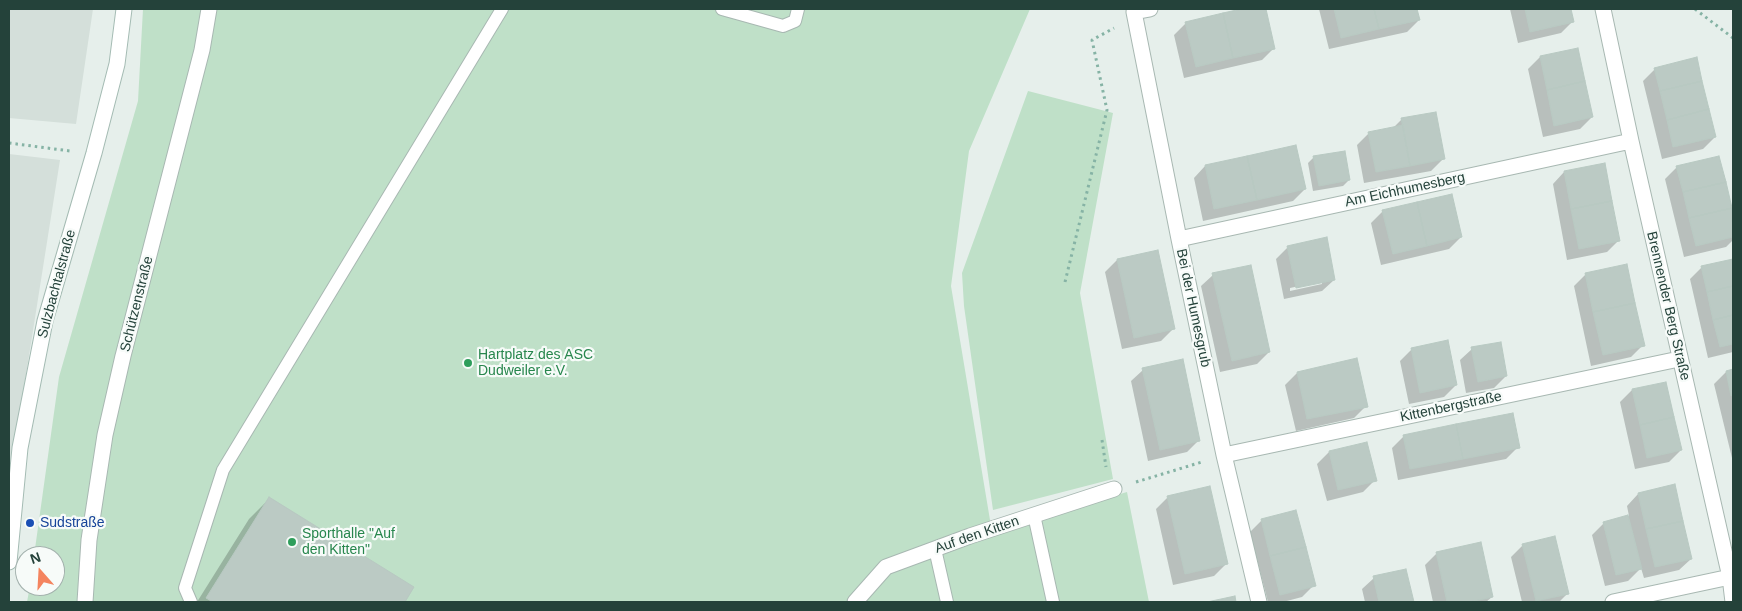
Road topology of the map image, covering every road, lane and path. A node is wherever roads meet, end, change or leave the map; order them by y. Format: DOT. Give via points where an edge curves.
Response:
graph roads {
  1 [pos="124,9"];
  2 [pos="209,9"];
  3 [pos="502,9"];
  4 [pos="722,9"];
  5 [pos="798,9"];
  6 [pos="1150,9"];
  7 [pos="1604,9"];
  8 [pos="1695,9"];
  9 [pos="1110,32"];
  10 [pos="1733,38"];
  11 [pos="1631,141"];
  12 [pos="9,143"];
  13 [pos="94,153"];
  14 [pos="1179,239"];
  15 [pos="1065,282"];
  16 [pos="1679,359"];
  17 [pos="1224,455"];
  18 [pos="1114,489"];
  19 [pos="1034,515"];
  20 [pos="935,549"];
  21 [pos="9,562"];
  22 [pos="1730,577"];
  23 [pos="85,602"];
  24 [pos="192,602"];
  25 [pos="855,602"];
  26 [pos="947,602"];
  27 [pos="1053,602"];
  28 [pos="1259,602"];
  29 [pos="1613,602"];
  30 [pos="1733,602"];
  1 -- 13 [label="street, Sulzbachtalstraße" via="117,64"];
  2 -- 23 [label="street, Schützenstraße" via="202,50 105,435 89,540"];
  3 -- 24 [label="lane" via="223,470 185,588"];
  4 -- 5 [label="lane" via="784,26 795,21"];
  6 -- 14 [label="street, Bei der Humesgrub" via="1134,12"];
  7 -- 11 [label="street, Brennender Berg Straße"];
  8 -- 10 [label="path"];
  9 -- 15 [label="path" via="1092,40 1107,110"];
  11 -- 14 [label="street, Am Eichhumesberg"];
  11 -- 16 [label="street, Brennender Berg Straße"];
  12 -- 13 [label="path"];
  13 -- 21 [label="street, Sulzbachtalstraße" via="45,321 20,448"];
  14 -- 17 [label="street, Bei der Humesgrub"];
  16 -- 17 [label="street, Kittenbergstraße"];
  16 -- 22 [label="street, Brennender Berg Straße"];
  17 -- 18 [label="path"];
  17 -- 28 [label="street, Bei der Humesgrub"];
  18 -- 19 [label="street, Auf den Kitten"];
  19 -- 20 [label="street, Auf den Kitten"];
  19 -- 27 [label="lane"];
  20 -- 25 [label="street, Auf den Kitten" via="886,567"];
  20 -- 26 [label="lane"];
  22 -- 29 [label="street"];
  22 -- 30 [label="street, Brennender Berg Straße"];
}
